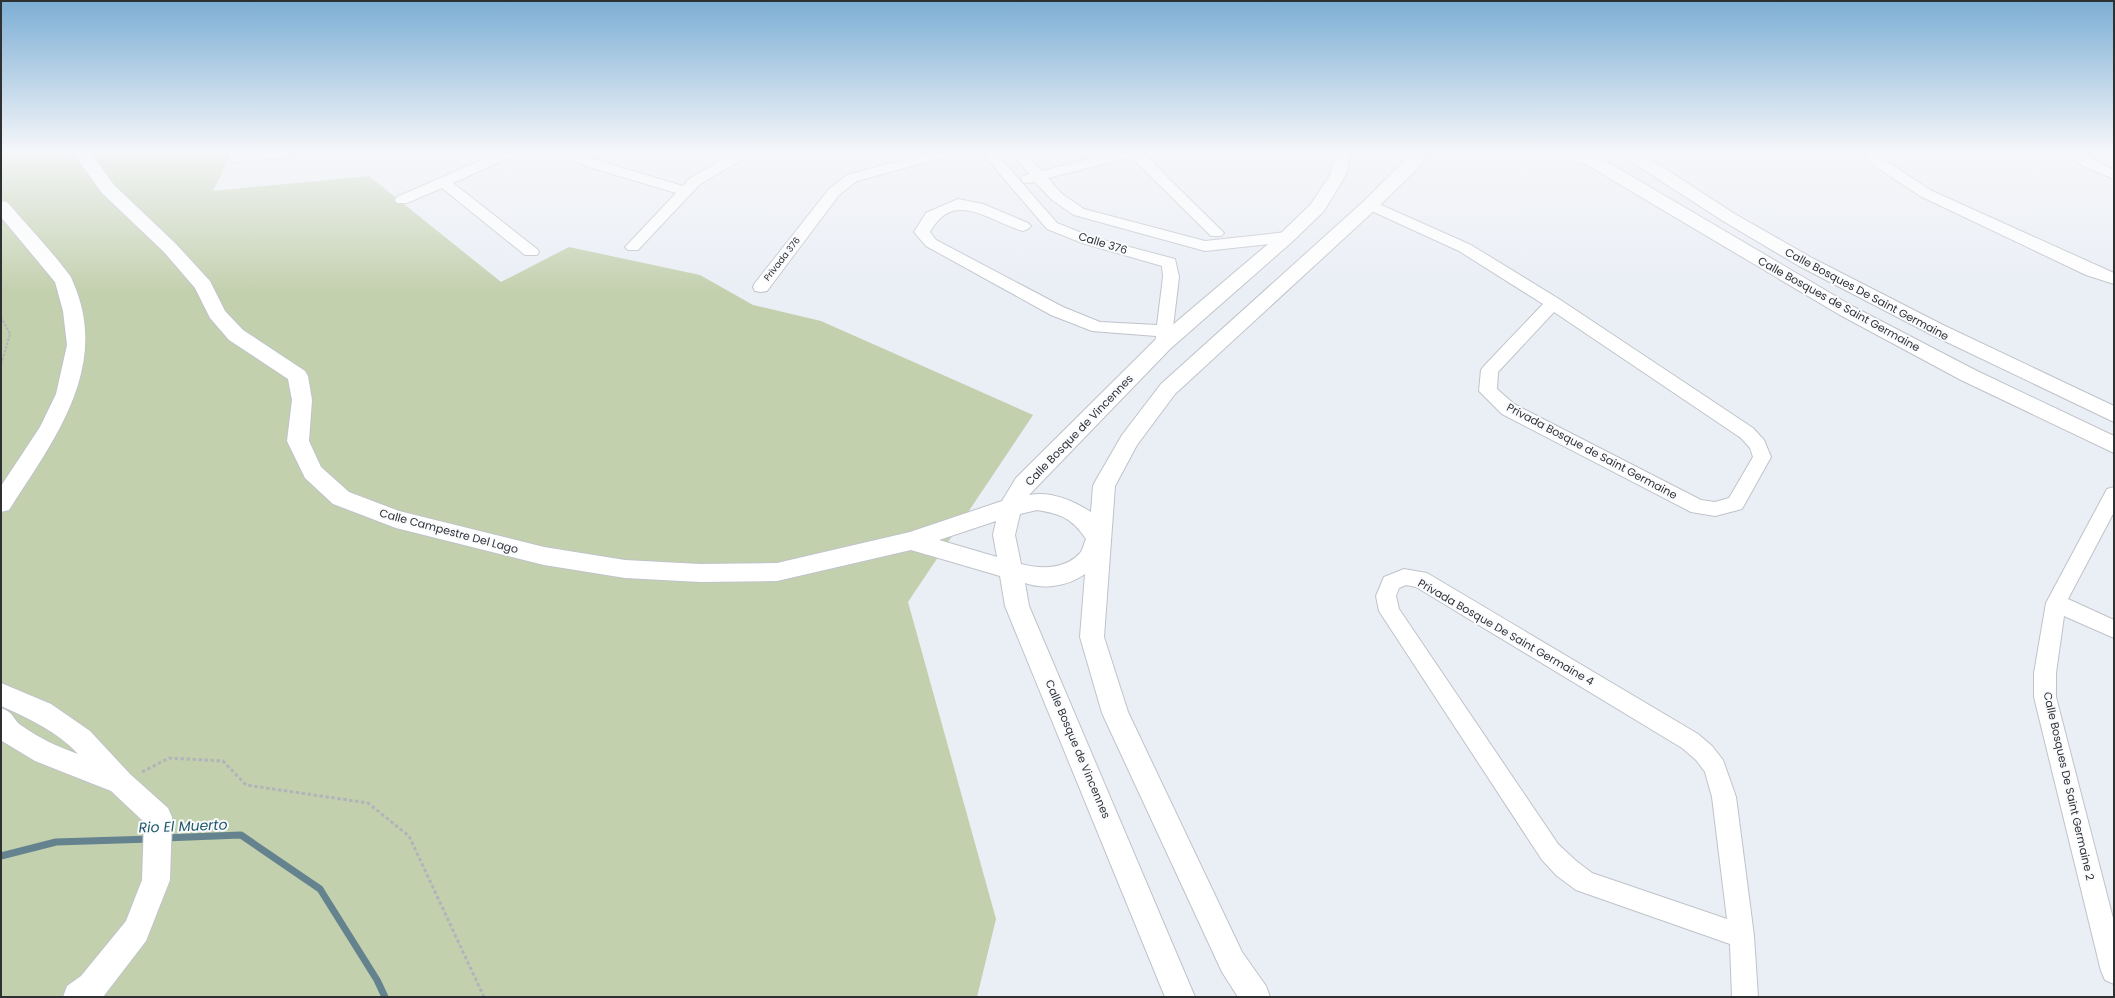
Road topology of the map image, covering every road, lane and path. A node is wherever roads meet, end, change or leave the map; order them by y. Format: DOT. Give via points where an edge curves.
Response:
graph roads {
  1 [pos="119,200"];
  2 [pos="465,200"];
  3 [pos="677,200"];
  4 [pos="828,200"];
  5 [pos="1028,200"];
  6 [pos="1061,200"];
  7 [pos="1183,200"];
  8 [pos="1323,200"];
  9 [pos="1375,200"];
  10 [pos="1658,200"];
  11 [pos="1703,200"];
  12 [pos="1939,200"];
  13 [pos="1370,205"];
  14 [pos="1,206"];
  15 [pos="1023,226"];
  16 [pos="1216,232"];
  17 [pos="1287,237"];
  18 [pos="1181,240"];
  19 [pos="633,247"];
  20 [pos="531,252"];
  21 [pos="1169,263"];
  22 [pos="2114,279"];
  23 [pos="761,287"];
  24 [pos="1553,303"];
  25 [pos="1,317"];
  26 [pos="1164,338"];
  27 [pos="1,365"];
  28 [pos="2114,416"];
  29 [pos="2114,445"];
  30 [pos="2114,494"];
  31 [pos="1,504"];
  32 [pos="1010,507"];
  33 [pos="1098,538"];
  34 [pos="911,541"];
  35 [pos="1011,570"];
  36 [pos="2056,603"];
  37 [pos="2114,629"];
  38 [pos="1,694"];
  39 [pos="1,719"];
  40 [pos="121,783"];
  41 [pos="1742,936"];
  42 [pos="2114,971"];
  43 [pos="78,997"];
  44 [pos="484,997"];
  45 [pos="1180,997"];
  46 [pos="1255,997"];
  47 [pos="1745,997"];
  1 -- 34 [label="main road, Calle Campestre Del Lago" via="170,248 203,285 217,314 236,335 298,376 302,400 298,441 314,472 341,498 396,519 536,554 625,569 700,573 777,572"];
  2 -- 20 [label="street"];
  3 -- 19 [label="street"];
  4 -- 23 [label="street, Privada 376"];
  5 -- 21 [label="street, Calle 376" via="1052,226 1087,240"];
  6 -- 18 [label="street, Calle 376" via="1079,212"];
  7 -- 16 [label="street"];
  8 -- 17 [label="main road, Calle Bosque de Vincennes"];
  9 -- 13 [label="main road"];
  10 -- 29 [label="main road, Calle Bosques de Saint Germaine" via="1847,311 1968,375"];
  11 -- 28 [label="main road, Calle Bosques De Saint Germaine" via="1761,237 1830,276 1949,338"];
  12 -- 22 [label="street"];
  13 -- 24 [label="street" via="1465,248"];
  13 -- 33 [label="main road" via="1168,389 1129,440 1104,486"];
  14 -- 31 [label="main road" via="64,280 73,311 77,345 66,394 49,430"];
  15 -- 26 [label="street" via="978,207 958,204 931,216 922,232 931,243 1057,311 1098,327"];
  17 -- 18 [label="street, Calle 376" via="1210,246"];
  17 -- 26 [label="main road, Calle Bosque de Vincennes"];
  18 -- 21 [label="street"];
  21 -- 26 [label="street" via="1171,277"];
  24 -- 24 [label="street, Privada Bosque de Saint Germaine" via="1490,370 1488,391 1515,413 1698,507 1715,509 1735,504 1762,457 1758,445 1747,433"];
  25 -- 27 [label="path" via="10,334"];
  26 -- 32 [label="main road, Calle Bosque de Vincennes" via="1024,484"];
  30 -- 36 [label="street, Calle Bosques De Saint Germaine 2"];
  32 -- 33 [label="main road, Calle Campestre Del Lago" via="1037,502 1063,506 1085,519"];
  32 -- 34 [label="main road, Calle Campestre Del Lago"];
  32 -- 35 [label="main road, Calle Bosque de Vincennes" via="1004,535"];
  33 -- 35 [label="main road, Calle Campestre Del Lago" via="1089,559 1067,574 1038,578"];
  33 -- 46 [label="main road" via="1092,637 1116,713 1232,962"];
  34 -- 35 [label="main road, Calle Campestre Del Lago"];
  35 -- 45 [label="main road, Calle Bosque de Vincennes" via="1018,606"];
  36 -- 37 [label="street"];
  36 -- 42 [label="street, Calle Bosques De Saint Germaine 2" via="2045,673 2045,697"];
  38 -- 40 [label="main road" via="42,712 81,739"];
  39 -- 40 [label="main road" via="11,733 44,753"];
  40 -- 43 [label="main road" via="158,817 156,880 136,931 92,987"];
  40 -- 44 [label="path" via="169,758 223,761 246,785 368,803 409,836"];
  41 -- 41 [label="street, Privada Bosque De Saint Germaine 4" via="1724,797 1715,767 1704,753 1690,741 1420,579 1404,577 1391,583 1386,596 1389,611 1556,858 1585,882"];
  41 -- 47 [label="street, Privada Bosque De Saint Germaine 4"];
}
